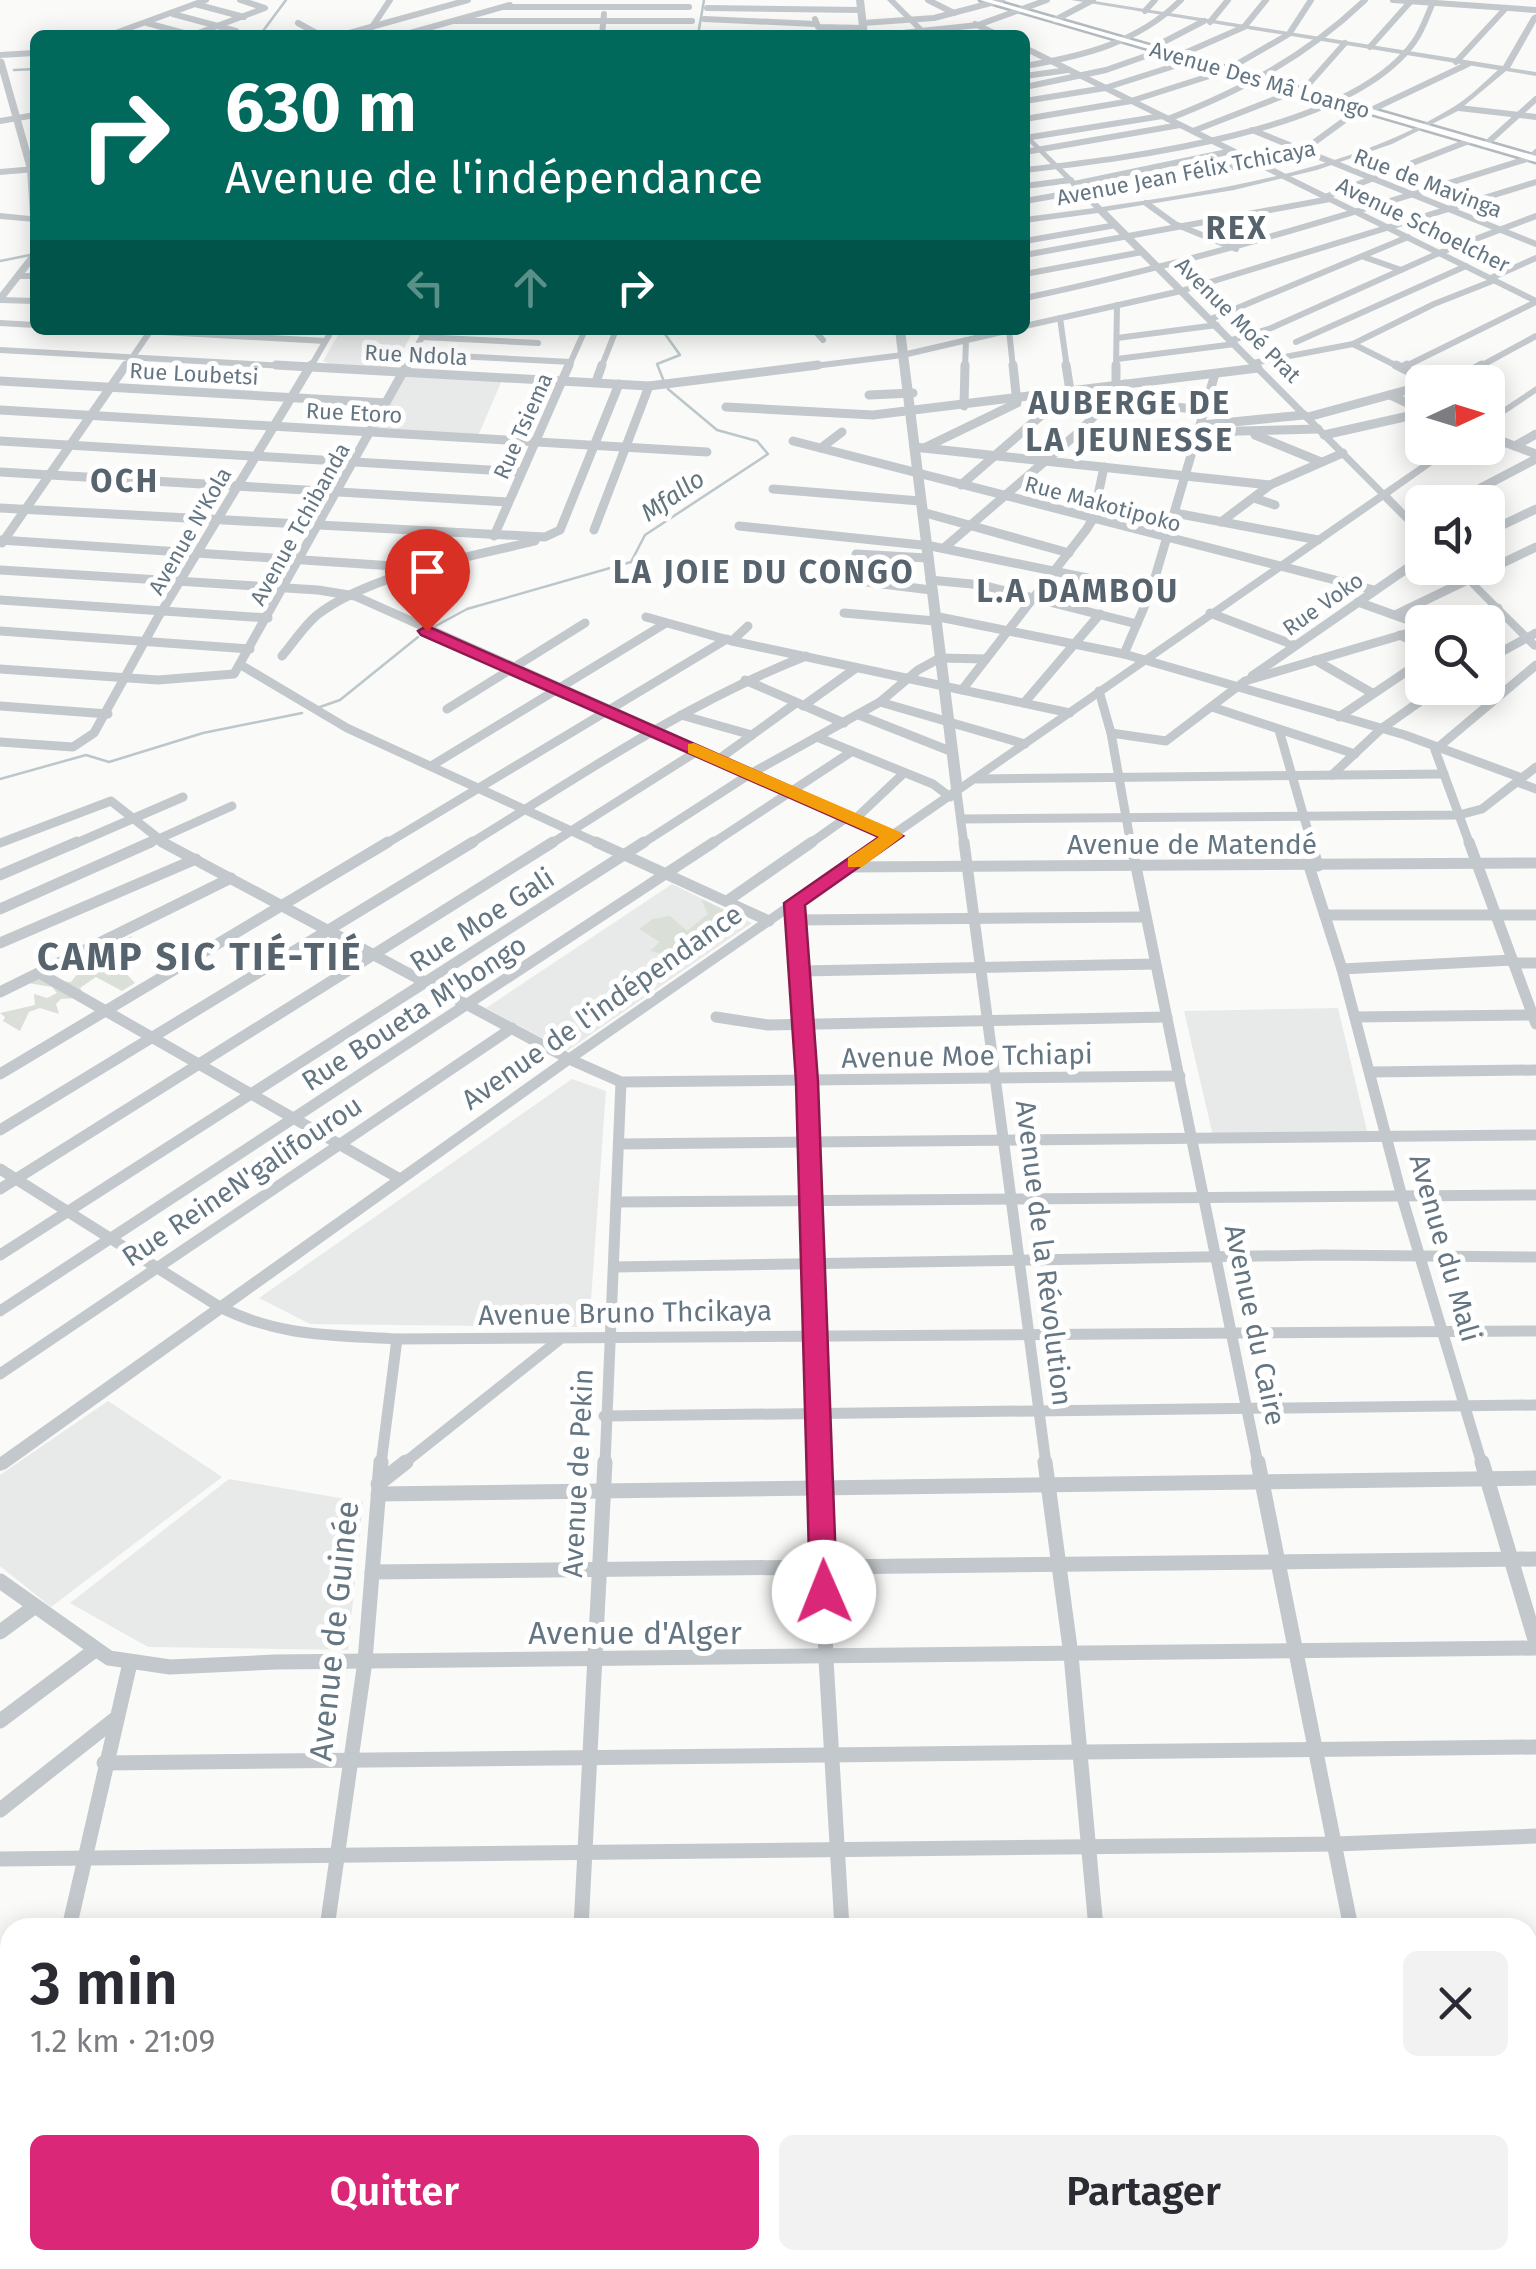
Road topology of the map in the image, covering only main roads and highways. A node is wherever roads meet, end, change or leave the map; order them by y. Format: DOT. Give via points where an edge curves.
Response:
graph roads {
  1 [pos="993,1"];
  2 [pos="1534,156"];
  1 -- 2 [label="main road, Avenue Des Mâ Loango"];
}
